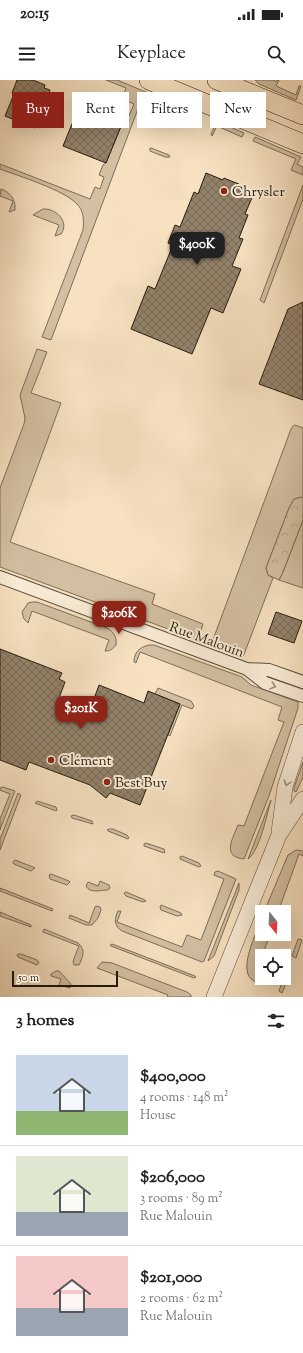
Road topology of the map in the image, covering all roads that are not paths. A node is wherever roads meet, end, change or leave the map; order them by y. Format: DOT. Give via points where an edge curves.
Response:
graph roads {
  1 [pos="149,80"];
  2 [pos="217,80"];
  3 [pos="237,84"];
  4 [pos="210,106"];
  5 [pos="303,115"];
  6 [pos="264,128"];
  7 [pos="303,144"];
  8 [pos="0,577"];
  9 [pos="247,669"];
  10 [pos="303,682"];
  11 [pos="303,696"];
  12 [pos="303,732"];
  13 [pos="303,799"];
  14 [pos="278,835"];
  15 [pos="214,997"];
  1 -- 4 [label="main road"];
  2 -- 3 [label="main road"];
  3 -- 5 [label="main road"];
  6 -- 7 [label="main road"];
  8 -- 9 [label="street, Rue Malouin"];
  9 -- 10 [label="street, Rue Malouin" via="269,670"];
  9 -- 11 [label="street, Rue Malouin, one-way" via="265,683"];
  12 -- 14 [label="street, one-way" via="285,787"];
  13 -- 14 [label="street"];
  14 -- 15 [label="street"];
}
